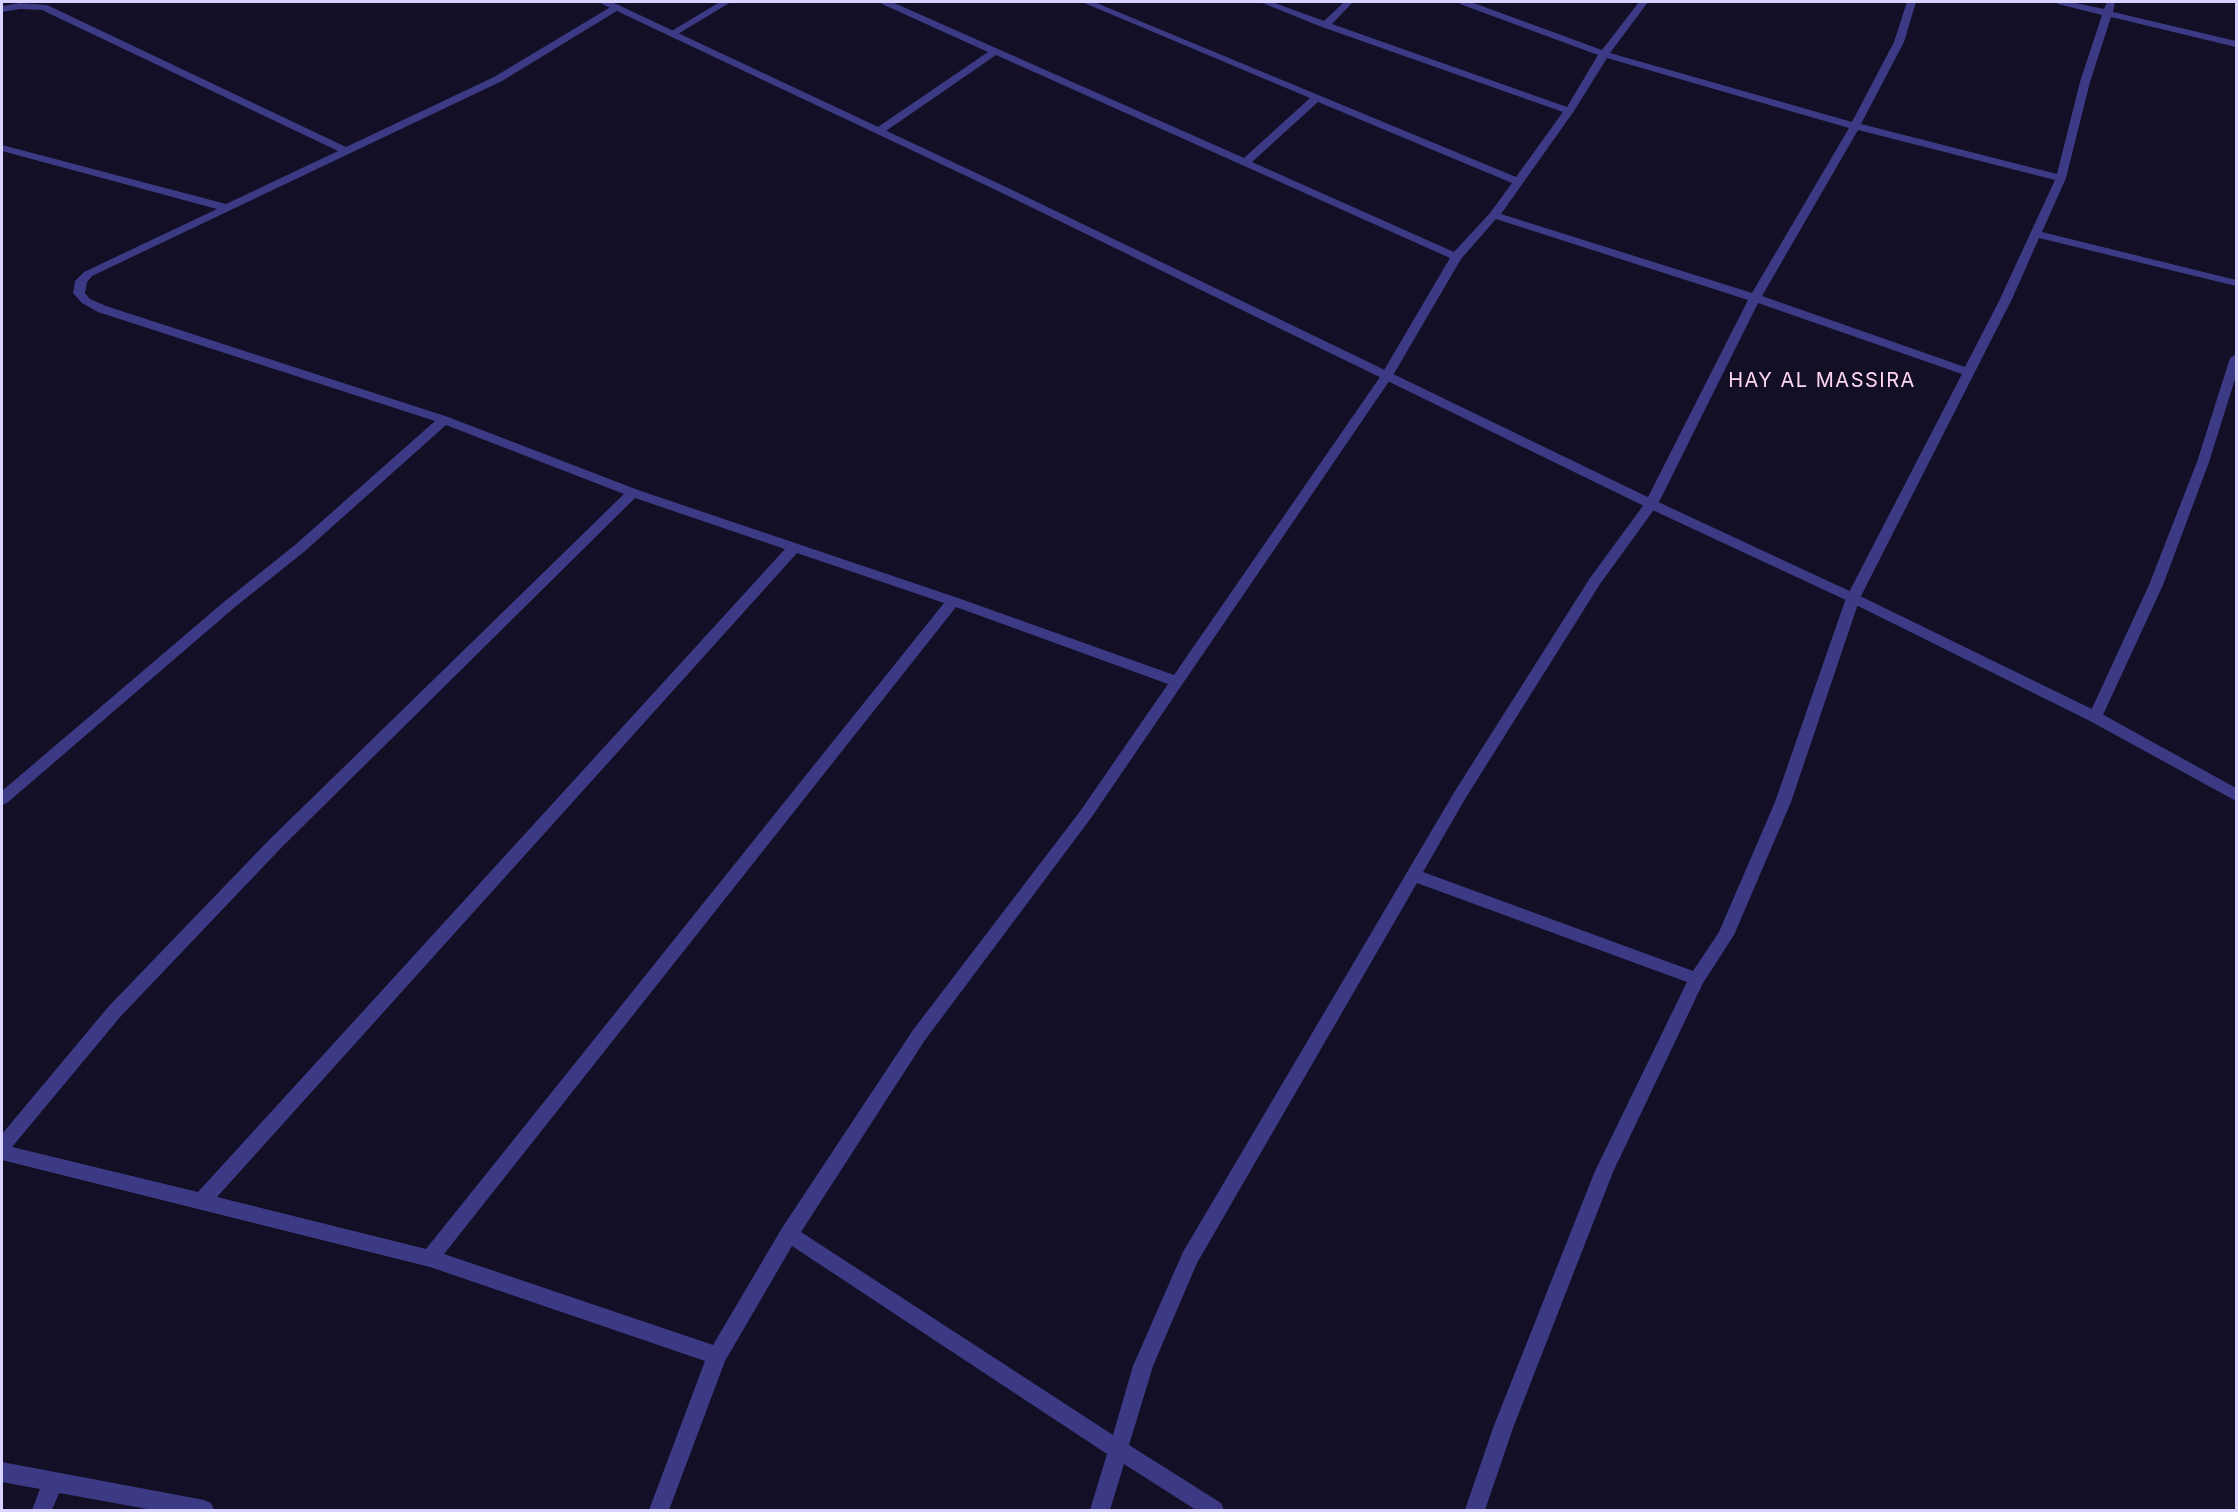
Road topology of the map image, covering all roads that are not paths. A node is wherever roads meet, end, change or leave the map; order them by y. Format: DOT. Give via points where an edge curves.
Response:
graph roads {
  1 [pos="726,2"];
  2 [pos="885,2"];
  3 [pos="1087,2"];
  4 [pos="1265,2"];
  5 [pos="1349,2"];
  6 [pos="1463,2"];
  7 [pos="1644,2"];
  8 [pos="1912,2"];
  9 [pos="2061,2"];
  10 [pos="611,4"];
  11 [pos="2110,7"];
  12 [pos="2,9"];
  13 [pos="1324,25"];
  14 [pos="673,33"];
  15 [pos="2236,44"];
  16 [pos="995,51"];
  17 [pos="1604,54"];
  18 [pos="1317,98"];
  19 [pos="1569,111"];
  20 [pos="1855,126"];
  21 [pos="879,131"];
  22 [pos="2,148"];
  23 [pos="346,151"];
  24 [pos="1245,163"];
  25 [pos="2061,178"];
  26 [pos="1517,181"];
  27 [pos="227,208"];
  28 [pos="1494,215"];
  29 [pos="2036,234"];
  30 [pos="1456,257"];
  31 [pos="2236,283"];
  32 [pos="1755,298"];
  33 [pos="2236,358"];
  34 [pos="1968,372"];
  35 [pos="1386,377"];
  36 [pos="444,420"];
  37 [pos="633,493"];
  38 [pos="1651,504"];
  39 [pos="795,547"];
  40 [pos="1853,598"];
  41 [pos="953,601"];
  42 [pos="1177,682"];
  43 [pos="2095,717"];
  44 [pos="2236,795"];
  45 [pos="2,799"];
  46 [pos="1413,875"];
  47 [pos="1697,979"];
  48 [pos="2,1146"];
  49 [pos="2,1152"];
  50 [pos="201,1202"];
  51 [pos="789,1234"];
  52 [pos="430,1258"];
  53 [pos="717,1356"];
  54 [pos="1119,1448"];
  55 [pos="2,1472"];
  56 [pos="54,1481"];
  57 [pos="42,1510"];
  58 [pos="204,1510"];
  59 [pos="659,1510"];
  60 [pos="1100,1510"];
  61 [pos="1214,1510"];
  62 [pos="1475,1510"];
  1 -- 14 [label="street"];
  2 -- 16 [label="street"];
  3 -- 18 [label="street"];
  4 -- 13 [label="street"];
  5 -- 13 [label="street"];
  6 -- 17 [label="street"];
  7 -- 17 [label="street"];
  8 -- 20 [label="street" via="1899,42"];
  9 -- 11 [label="street"];
  10 -- 14 [label="street"];
  10 -- 23 [label="street" via="498,79"];
  11 -- 15 [label="street"];
  11 -- 25 [label="street" via="2085,82"];
  12 -- 23 [label="street" via="44,7"];
  13 -- 19 [label="street"];
  14 -- 21 [label="street"];
  16 -- 21 [label="street"];
  16 -- 24 [label="street"];
  17 -- 19 [label="street"];
  17 -- 20 [label="street"];
  18 -- 24 [label="street"];
  18 -- 26 [label="street"];
  19 -- 26 [label="street"];
  20 -- 25 [label="street"];
  20 -- 32 [label="street"];
  21 -- 35 [label="street"];
  22 -- 27 [label="street"];
  23 -- 27 [label="street"];
  24 -- 30 [label="street"];
  25 -- 29 [label="street"];
  26 -- 28 [label="street"];
  27 -- 36 [label="street" via="88,274 81,281 79,293 102,309"];
  28 -- 30 [label="street"];
  28 -- 32 [label="street"];
  29 -- 31 [label="street"];
  29 -- 34 [label="street"];
  30 -- 35 [label="street"];
  32 -- 34 [label="street"];
  32 -- 38 [label="street"];
  33 -- 43 [label="street" via="2203,462 2156,585"];
  34 -- 40 [label="street"];
  35 -- 38 [label="street"];
  35 -- 42 [label="street"];
  36 -- 37 [label="street"];
  36 -- 45 [label="street" via="300,548"];
  37 -- 39 [label="street"];
  37 -- 48 [label="street" via="276,843 115,1011"];
  38 -- 40 [label="street"];
  38 -- 46 [label="street" via="1595,581"];
  39 -- 41 [label="street"];
  39 -- 50 [label="street"];
  40 -- 43 [label="street"];
  40 -- 47 [label="street" via="1783,802 1726,935"];
  41 -- 42 [label="street"];
  41 -- 52 [label="street"];
  42 -- 51 [label="street" via="1086,814 919,1035"];
  43 -- 44 [label="street"];
  46 -- 47 [label="street"];
  46 -- 54 [label="street" via="1190,1258 1143,1366"];
  47 -- 62 [label="street" via="1604,1171"];
  49 -- 50 [label="street"];
  50 -- 52 [label="street"];
  51 -- 53 [label="street"];
  51 -- 54 [label="street" via="1030,1394"];
  52 -- 53 [label="street"];
  53 -- 59 [label="street"];
  54 -- 60 [label="street"];
  54 -- 61 [label="street"];
  55 -- 56 [label="street"];
  56 -- 57 [label="street"];
  56 -- 58 [label="street"];
}
